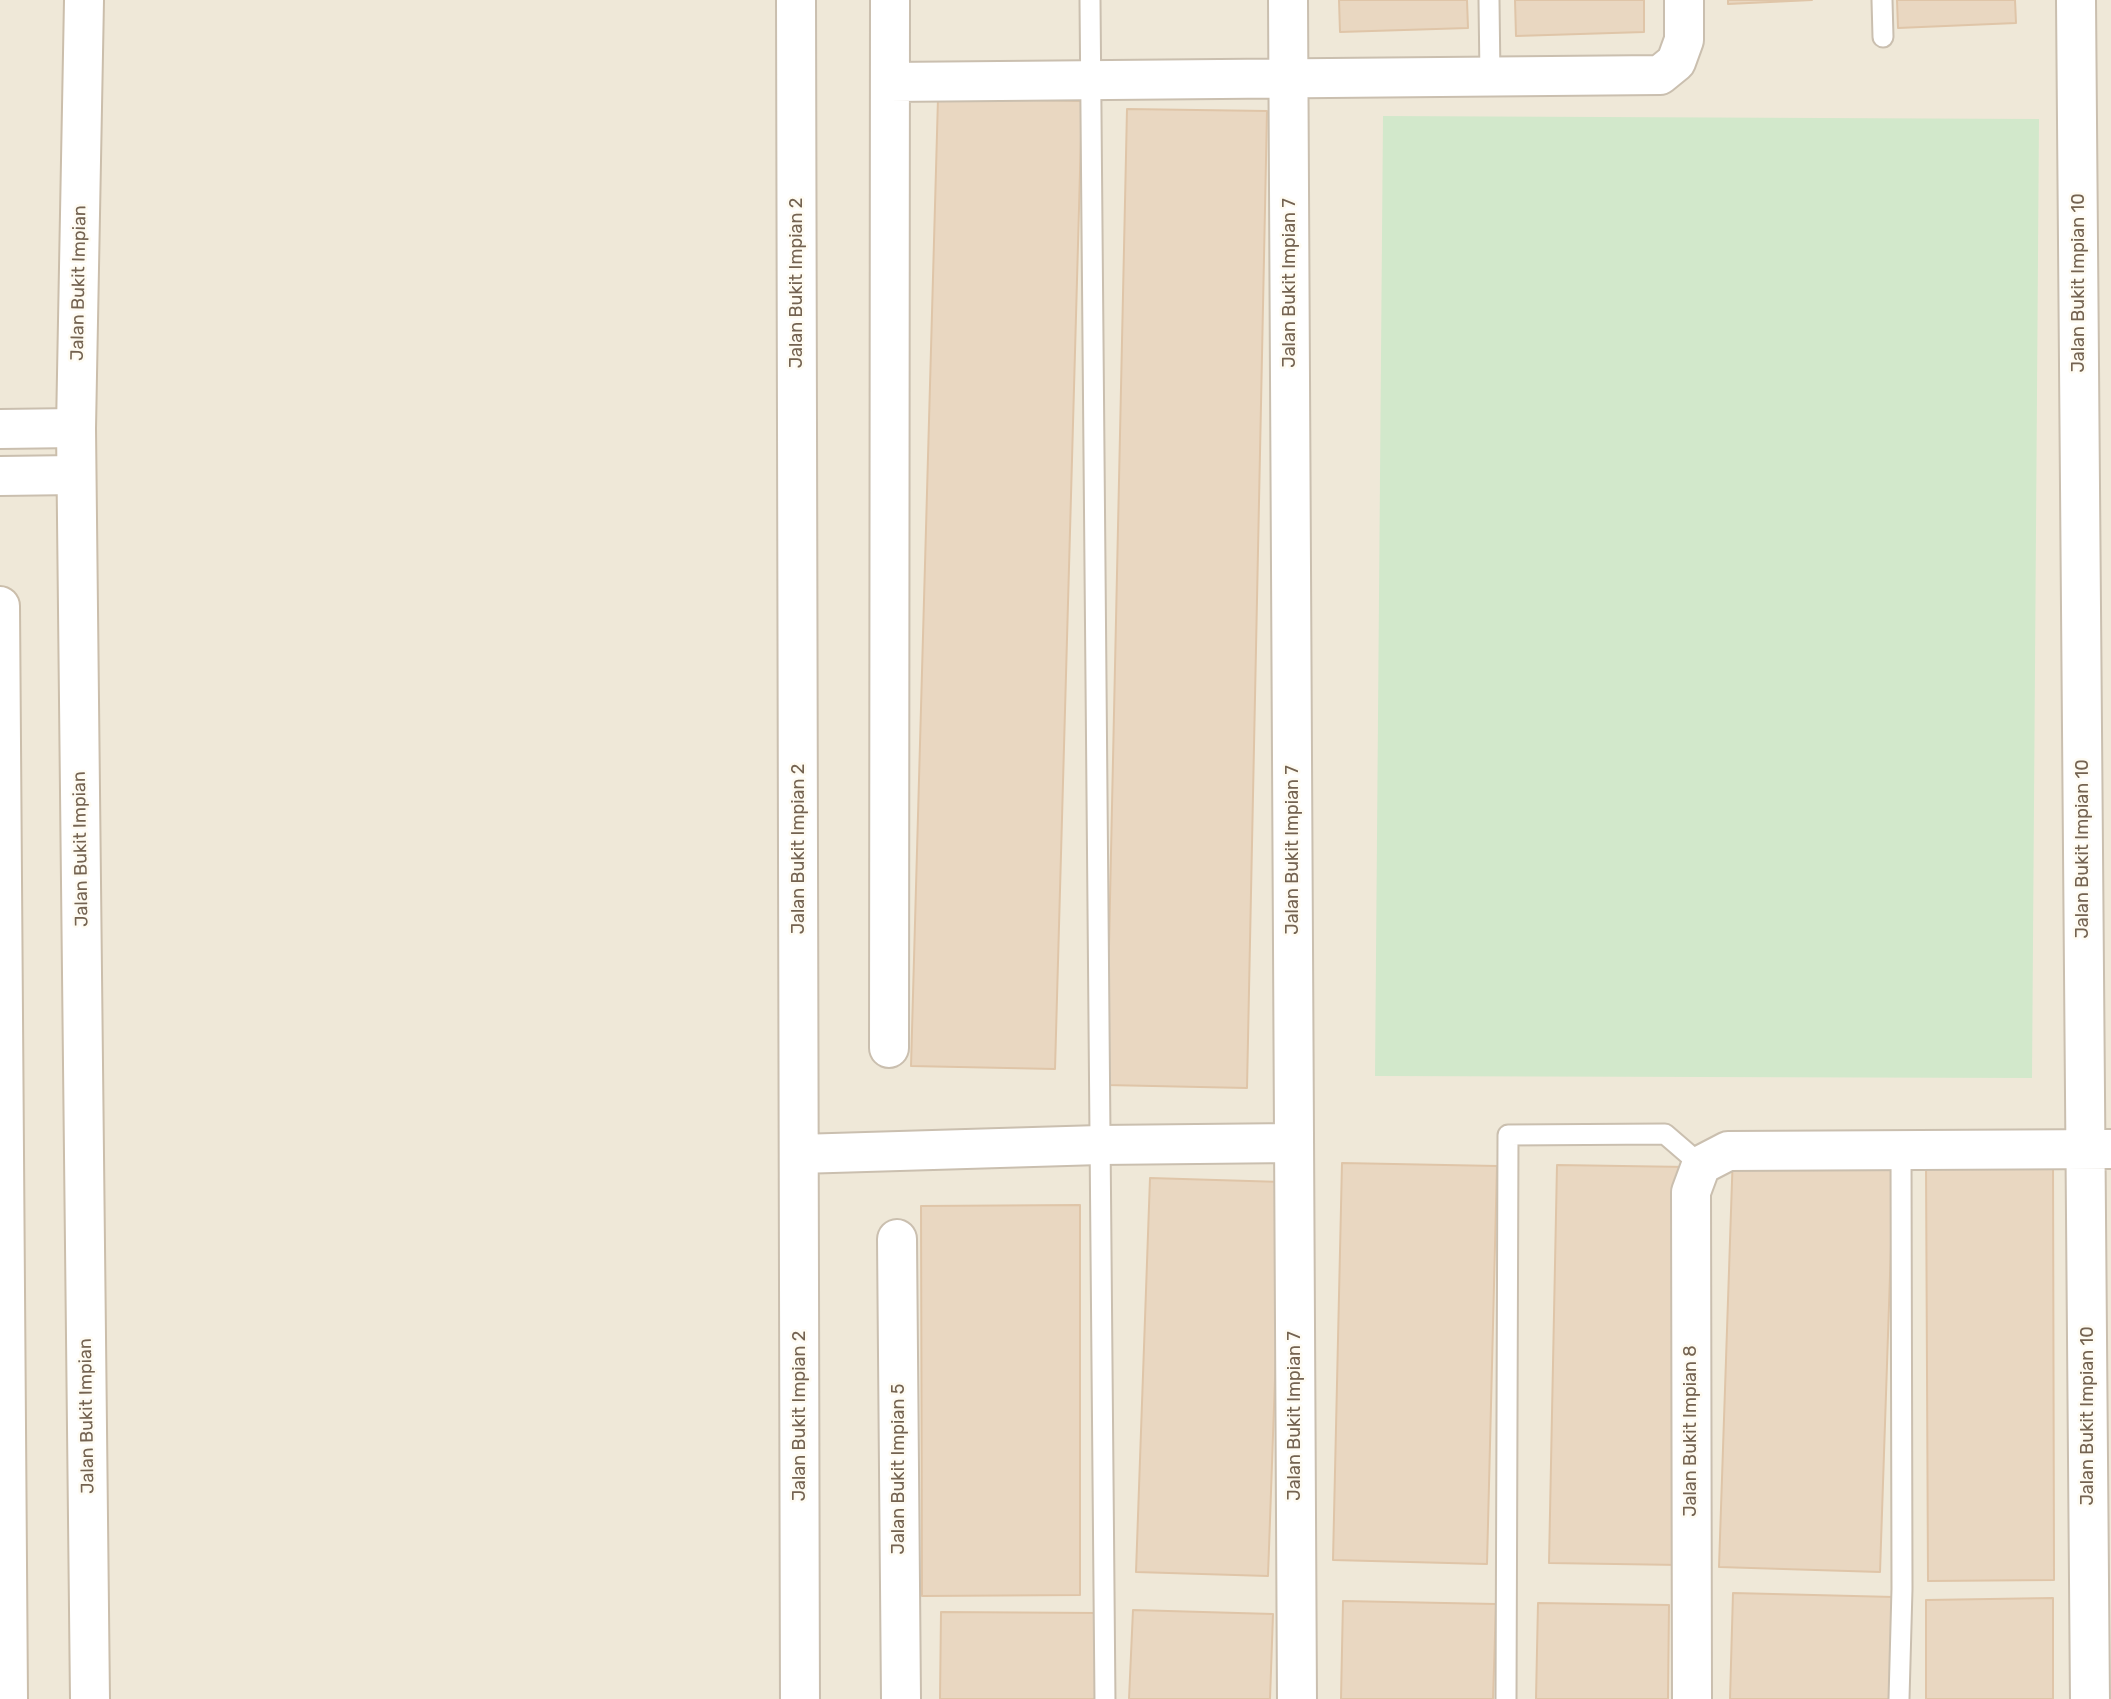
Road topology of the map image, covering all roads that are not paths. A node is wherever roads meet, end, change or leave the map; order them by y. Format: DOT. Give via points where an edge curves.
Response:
graph roads {
  1 [pos="84,0"];
  2 [pos="796,0"];
  3 [pos="890,0"];
  4 [pos="1090,0"];
  5 [pos="1288,0"];
  6 [pos="1489,0"];
  7 [pos="1684,0"];
  8 [pos="1882,0"];
  9 [pos="2076,0"];
  10 [pos="1883,37"];
  11 [pos="1490,77"];
  12 [pos="1289,79"];
  13 [pos="2094,79"];
  14 [pos="1090,80"];
  15 [pos="890,82"];
  16 [pos="76,428"];
  17 [pos="0,429"];
  18 [pos="76,475"];
  19 [pos="0,476"];
  20 [pos="0,606"];
  21 [pos="0,668"];
  22 [pos="889,1048"];
  23 [pos="1294,1143"];
  24 [pos="1100,1145"];
  25 [pos="2098,1149"];
  26 [pos="1901,1150"];
  27 [pos="799,1154"];
  28 [pos="1701,1165"];
  29 [pos="897,1238"];
  30 [pos="8,1699"];
  31 [pos="90,1699"];
  32 [pos="800,1699"];
  33 [pos="901,1699"];
  34 [pos="1105,1699"];
  35 [pos="1297,1699"];
  36 [pos="1506,1699"];
  37 [pos="1692,1699"];
  38 [pos="1899,1699"];
  39 [pos="2090,1699"];
  1 -- 16 [label="street, Jalan Bukit Impian"];
  2 -- 27 [label="street, Jalan Bukit Impian 2"];
  3 -- 15 [label="street"];
  4 -- 14 [label="lane"];
  5 -- 12 [label="street, Jalan Bukit Impian 7"];
  6 -- 11 [label="lane"];
  7 -- 11 [label="street" via="1684,40 1676,62 1660,75"];
  8 -- 10 [label="lane"];
  9 -- 13 [label="street, Jalan Bukit Impian 10"];
  11 -- 12 [label="street"];
  12 -- 14 [label="street"];
  12 -- 23 [label="street, Jalan Bukit Impian 7"];
  13 -- 25 [label="street, Jalan Bukit Impian 10"];
  14 -- 15 [label="street"];
  14 -- 24 [label="lane"];
  15 -- 22 [label="street"];
  16 -- 17 [label="street"];
  16 -- 18 [label="street, Jalan Bukit Impian"];
  18 -- 19 [label="street"];
  18 -- 31 [label="street, Jalan Bukit Impian"];
  20 -- 21 [label="street"];
  21 -- 30 [label="street"];
  23 -- 24 [label="street"];
  23 -- 35 [label="street, Jalan Bukit Impian 7"];
  24 -- 27 [label="street"];
  24 -- 34 [label="lane"];
  25 -- 26 [label="street"];
  25 -- 39 [label="street, Jalan Bukit Impian 10"];
  26 -- 28 [label="street" via="1728,1151"];
  26 -- 38 [label="lane"];
  27 -- 32 [label="street, Jalan Bukit Impian 2"];
  28 -- 36 [label="lane" via="1665,1134 1508,1135"];
  28 -- 37 [label="street, Jalan Bukit Impian 8" via="1691,1192"];
  29 -- 33 [label="street, Jalan Bukit Impian 5"];
}
